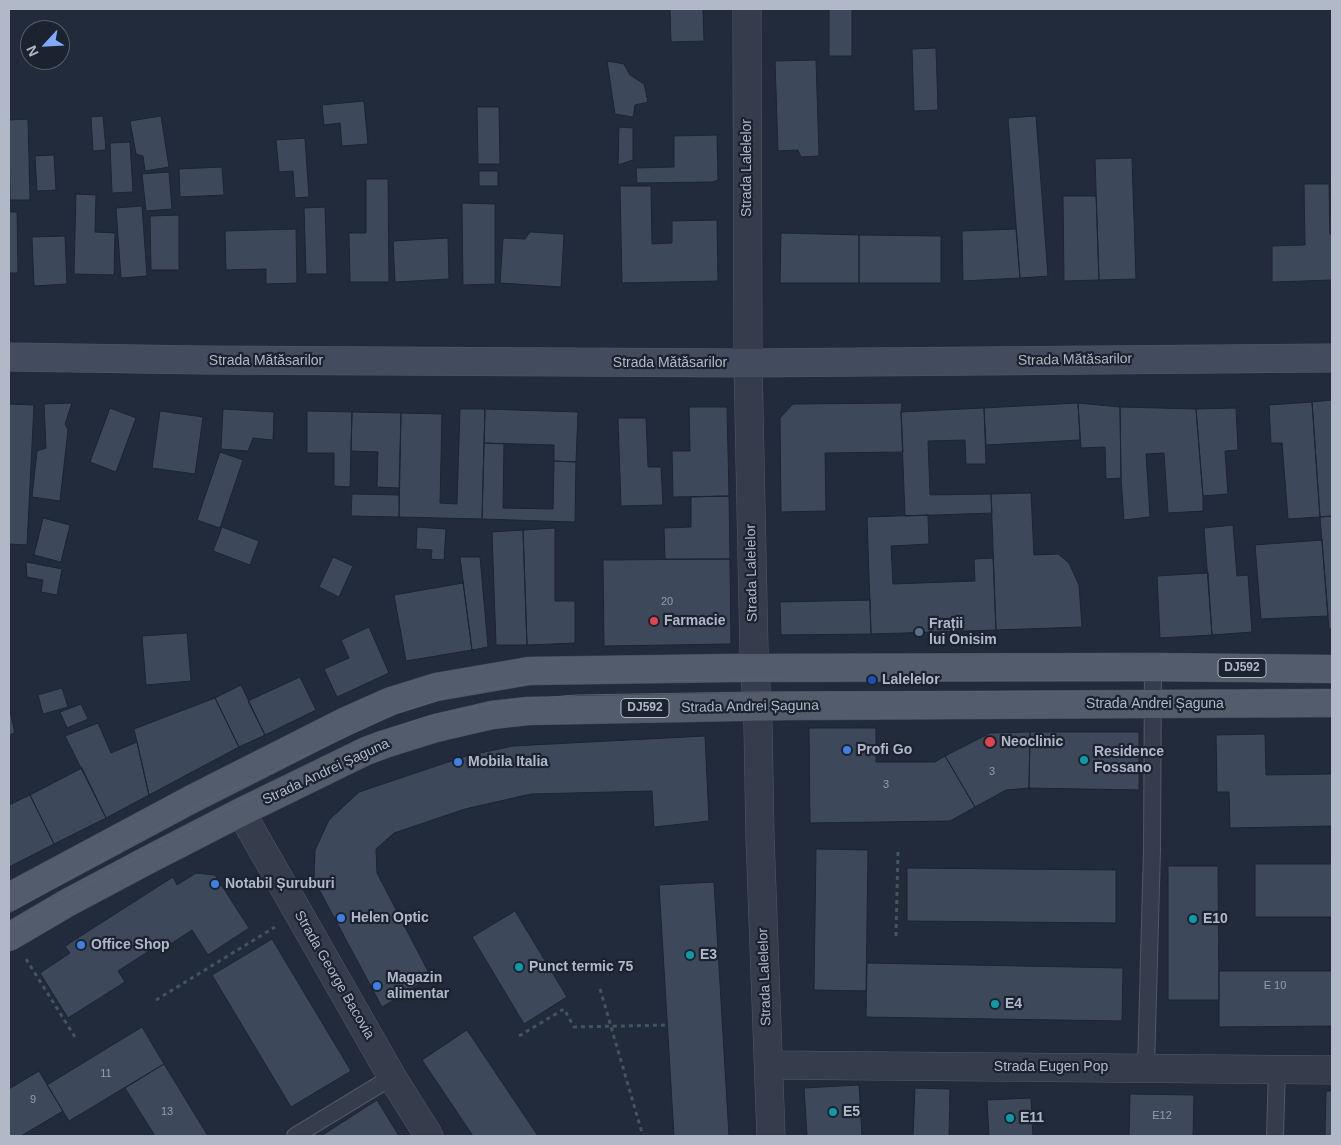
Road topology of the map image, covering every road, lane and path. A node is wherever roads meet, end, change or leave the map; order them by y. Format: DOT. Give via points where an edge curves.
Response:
graph roads {
  1 [pos="747,9"];
  2 [pos="9,357"];
  3 [pos="1332,358"];
  4 [pos="748,363"];
  5 [pos="1153,667"];
  6 [pos="754,668"];
  7 [pos="1332,669"];
  8 [pos="1332,703"];
  9 [pos="1152,704"];
  10 [pos="758,706"];
  11 [pos="241,812"];
  12 [pos="898,851"];
  13 [pos="9,897"];
  14 [pos="299,912"];
  15 [pos="896,936"];
  16 [pos="17,947"];
  17 [pos="600,989"];
  18 [pos="156,1000"];
  19 [pos="667,1025"];
  20 [pos="611,1026"];
  21 [pos="519,1036"];
  22 [pos="75,1037"];
  23 [pos="769,1065"];
  24 [pos="1146,1068"];
  25 [pos="1276,1069"];
  26 [pos="1332,1070"];
  27 [pos="392,1077"];
  28 [pos="295,1136"];
  29 [pos="429,1136"];
  30 [pos="644,1136"];
  31 [pos="771,1136"];
  32 [pos="1275,1136"];
  1 -- 4 [label="street, Strada Lalelelor"];
  2 -- 4 [label="street, Strada Mătăsarilor"];
  3 -- 4 [label="street, Strada Mătăsarilor"];
  4 -- 6 [label="street, Strada Lalelelor"];
  5 -- 6 [label="main road, DJ592"];
  5 -- 7 [label="main road, DJ592"];
  5 -- 9 [label="lane"];
  6 -- 10 [label="street, Strada Lalelelor"];
  6 -- 13 [label="main road, DJ592" via="529,671 436,687 391,701 346,722 190,800"];
  8 -- 9 [label="main road, Strada Andrei Șaguna / DJ592"];
  9 -- 10 [label="main road, Strada Andrei Șaguna / DJ592"];
  9 -- 24 [label="lane"];
  10 -- 11 [label="main road, Strada Andrei Șaguna / DJ592" via="528,711 492,715 366,751"];
  10 -- 23 [label="street, Strada Lalelelor"];
  11 -- 14 [label="street, Strada George Bacovia"];
  11 -- 16 [label="main road, Strada Andrei Șaguna / DJ592" via="67,903"];
  12 -- 15 [label="path"];
  14 -- 18 [label="path"];
  14 -- 27 [label="street, Strada George Bacovia"];
  16 -- 22 [label="path"];
  17 -- 20 [label="path"];
  19 -- 20 [label="path"];
  20 -- 21 [label="path" via="574,1027 564,1009"];
  20 -- 30 [label="path"];
  23 -- 24 [label="street, Strada Eugen Pop"];
  23 -- 31 [label="street, Strada Lalelelor"];
  24 -- 25 [label="street, Strada Eugen Pop"];
  25 -- 26 [label="street, Strada Eugen Pop"];
  25 -- 32 [label="lane"];
  27 -- 28 [label="lane"];
  27 -- 29 [label="street, Strada George Bacovia"];
}
